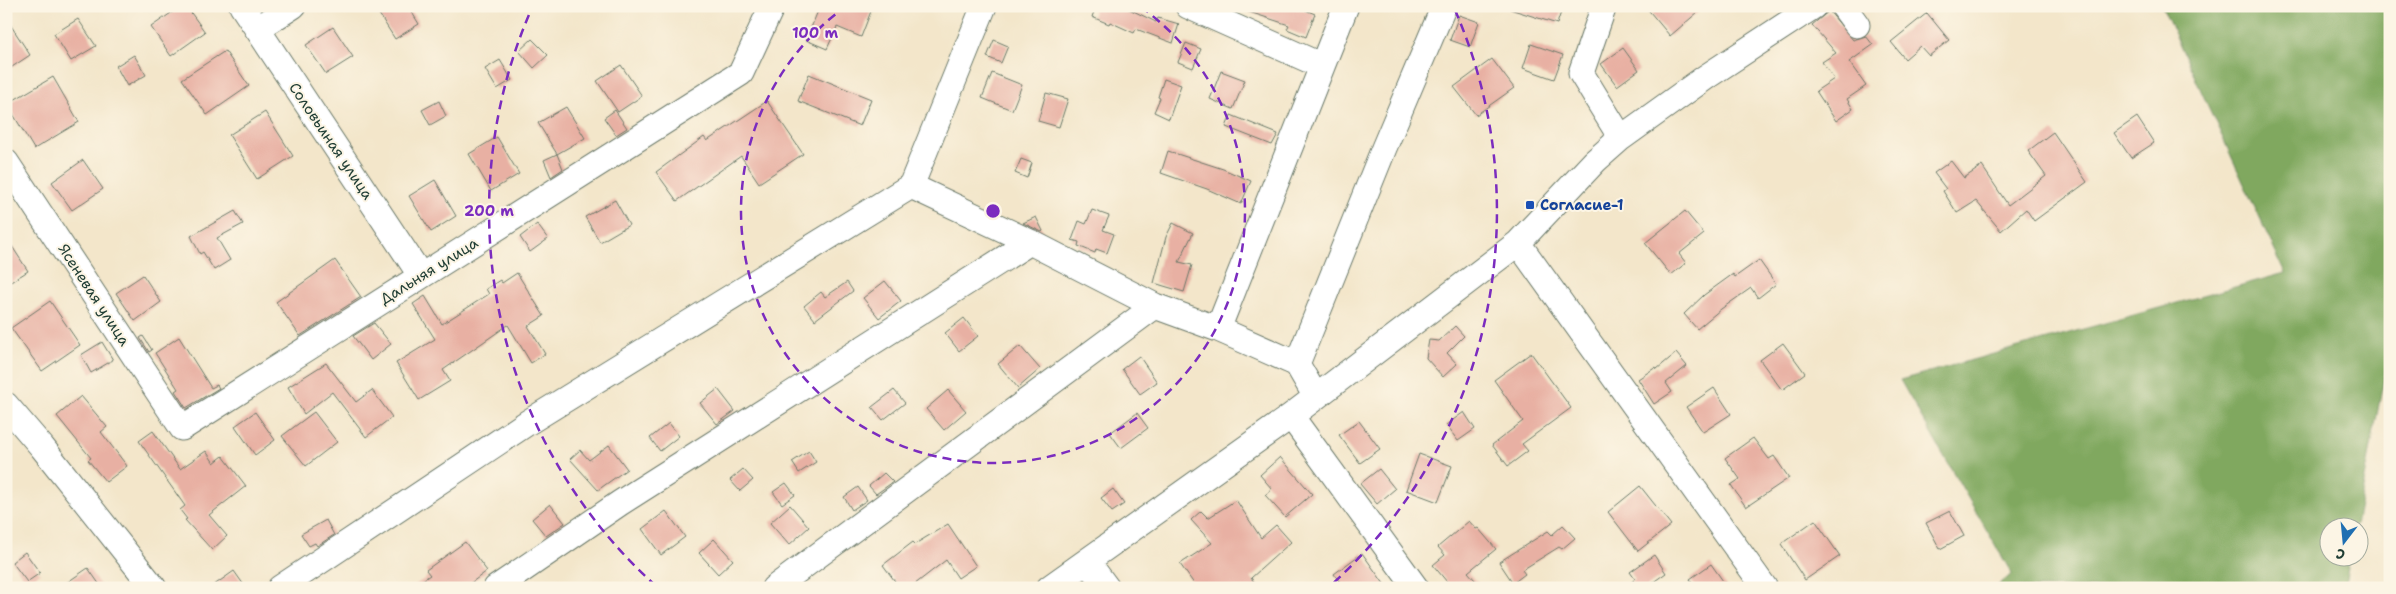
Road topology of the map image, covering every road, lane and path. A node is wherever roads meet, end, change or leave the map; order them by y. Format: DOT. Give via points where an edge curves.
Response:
graph roads {
  1 [pos="242,6"];
  2 [pos="293,6"];
  3 [pos="772,6"];
  4 [pos="984,6"];
  5 [pos="1188,6"];
  6 [pos="1346,6"];
  7 [pos="1444,6"];
  8 [pos="1604,6"];
  9 [pos="1814,6"];
  10 [pos="257,29"];
  11 [pos="1322,66"];
  12 [pos="1621,138"];
  13 [pos="6,162"];
  14 [pos="912,186"];
  15 [pos="1030,242"];
  16 [pos="1518,243"];
  17 [pos="421,276"];
  18 [pos="1155,306"];
  19 [pos="1218,329"];
  20 [pos="1297,364"];
  21 [pos="1316,397"];
  22 [pos="6,405"];
  23 [pos="1291,416"];
  24 [pos="182,428"];
  25 [pos="1087,561"];
  26 [pos="154,588"];
  27 [pos="280,588"];
  28 [pos="496,588"];
  29 [pos="774,588"];
  30 [pos="1049,588"];
  31 [pos="1107,588"];
  32 [pos="1416,588"];
  33 [pos="1765,588"];
  1 -- 10 [label="street, Соловьиная улица"];
  2 -- 10 [label="street"];
  3 -- 17 [label="street, Дальняя улица" via="742,73"];
  4 -- 14 [label="street"];
  5 -- 11 [label="street"];
  6 -- 11 [label="street"];
  7 -- 20 [label="street"];
  8 -- 12 [label="street" via="1581,73"];
  9 -- 12 [label="street"];
  10 -- 17 [label="street, Соловьиная улица"];
  11 -- 19 [label="street"];
  12 -- 16 [label="street"];
  13 -- 24 [label="street, Ясеневая улица"];
  14 -- 15 [label="street"];
  14 -- 27 [label="street" via="527,423"];
  15 -- 18 [label="street"];
  15 -- 28 [label="street" via="628,498"];
  16 -- 21 [label="street"];
  16 -- 33 [label="street"];
  17 -- 24 [label="street, Дальняя улица"];
  18 -- 19 [label="street"];
  18 -- 29 [label="street"];
  19 -- 20 [label="street"];
  20 -- 21 [label="street"];
  21 -- 23 [label="street"];
  22 -- 26 [label="street"];
  23 -- 25 [label="street"];
  23 -- 32 [label="street"];
  25 -- 30 [label="street"];
  25 -- 31 [label="street"];
}
